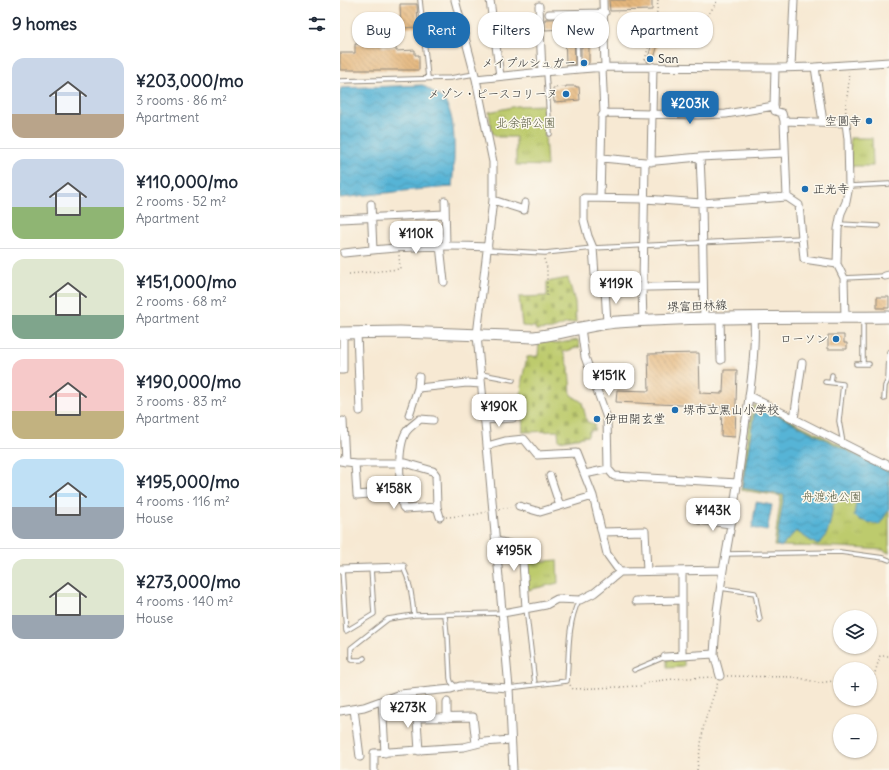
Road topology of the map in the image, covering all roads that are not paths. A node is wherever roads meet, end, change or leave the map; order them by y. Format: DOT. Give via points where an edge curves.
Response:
graph roads {
  1 [pos="420,0"];
  2 [pos="455,0"];
  3 [pos="490,0"];
  4 [pos="604,0"];
  5 [pos="794,0"];
  6 [pos="539,6"];
  7 [pos="605,12"];
  8 [pos="549,14"];
  9 [pos="552,14"];
  10 [pos="577,48"];
  11 [pos="604,48"];
  12 [pos="889,62"];
  13 [pos="653,66"];
  14 [pos="604,67"];
  15 [pos="791,67"];
  16 [pos="815,67"];
  17 [pos="775,68"];
  18 [pos="578,69"];
  19 [pos="544,72"];
  20 [pos="476,76"];
  21 [pos="500,76"];
  22 [pos="428,78"];
  23 [pos="340,81"];
  24 [pos="774,106"];
  25 [pos="604,113"];
  26 [pos="651,113"];
  27 [pos="784,121"];
  28 [pos="822,122"];
  29 [pos="550,134"];
  30 [pos="785,152"];
  31 [pos="700,157"];
  32 [pos="602,158"];
  33 [pos="648,162"];
  34 [pos="889,184"];
  35 [pos="849,186"];
  36 [pos="787,197"];
  37 [pos="600,198"];
  38 [pos="645,199"];
  39 [pos="493,200"];
  40 [pos="445,201"];
  41 [pos="525,203"];
  42 [pos="702,203"];
  43 [pos="371,204"];
  44 [pos="446,214"];
  45 [pos="372,218"];
  46 [pos="340,220"];
  47 [pos="839,224"];
  48 [pos="878,226"];
  49 [pos="802,238"];
  50 [pos="702,243"];
  51 [pos="443,245"];
  52 [pos="644,245"];
  53 [pos="487,248"];
  54 [pos="593,248"];
  55 [pos="373,250"];
  56 [pos="344,253"];
  57 [pos="837,264"];
  58 [pos="887,276"];
  59 [pos="844,278"];
  60 [pos="444,282"];
  61 [pos="703,286"];
  62 [pos="642,288"];
  63 [pos="605,289"];
  64 [pos="754,317"];
  65 [pos="845,317"];
  66 [pos="863,317"];
  67 [pos="889,317"];
  68 [pos="720,318"];
  69 [pos="704,319"];
  70 [pos="643,321"];
  71 [pos="607,323"];
  72 [pos="581,328"];
  73 [pos="358,332"];
  74 [pos="342,333"];
  75 [pos="477,335"];
  76 [pos="889,352"];
  77 [pos="721,360"];
  78 [pos="802,363"];
  79 [pos="856,364"];
  80 [pos="863,364"];
  81 [pos="869,364"];
  82 [pos="340,370"];
  83 [pos="480,374"];
  84 [pos="832,375"];
  85 [pos="419,377"];
  86 [pos="513,380"];
  87 [pos="825,382"];
  88 [pos="831,382"];
  89 [pos="481,384"];
  90 [pos="418,388"];
  91 [pos="749,396"];
  92 [pos="884,399"];
  93 [pos="360,411"];
  94 [pos="409,415"];
  95 [pos="512,418"];
  96 [pos="794,419"];
  97 [pos="433,420"];
  98 [pos="484,420"];
  99 [pos="343,421"];
  100 [pos="843,444"];
  101 [pos="487,446"];
  102 [pos="342,462"];
  103 [pos="400,462"];
  104 [pos="355,463"];
  105 [pos="889,466"];
  106 [pos="608,469"];
  107 [pos="585,474"];
  108 [pos="550,476"];
  109 [pos="738,483"];
  110 [pos="369,494"];
  111 [pos="401,494"];
  112 [pos="389,495"];
  113 [pos="593,496"];
  114 [pos="519,506"];
  115 [pos="560,506"];
  116 [pos="437,507"];
  117 [pos="440,517"];
  118 [pos="699,520"];
  119 [pos="731,524"];
  120 [pos="602,532"];
  121 [pos="497,541"];
  122 [pos="726,554"];
  123 [pos="889,560"];
  124 [pos="403,567"];
  125 [pos="371,568"];
  126 [pos="341,569"];
  127 [pos="723,570"];
  128 [pos="647,571"];
  129 [pos="682,571"];
  130 [pos="620,572"];
  131 [pos="720,588"];
  132 [pos="580,600"];
  133 [pos="681,600"];
  134 [pos="636,601"];
  135 [pos="526,608"];
  136 [pos="503,614"];
  137 [pos="445,615"];
  138 [pos="414,616"];
  139 [pos="760,620"];
  140 [pos="714,654"];
  141 [pos="682,655"];
  142 [pos="665,657"];
  143 [pos="364,658"];
  144 [pos="634,670"];
  145 [pos="720,676"];
  146 [pos="535,684"];
  147 [pos="457,687"];
  148 [pos="509,688"];
  149 [pos="382,700"];
  150 [pos="446,702"];
  151 [pos="416,705"];
  152 [pos="354,709"];
  153 [pos="340,712"];
  154 [pos="417,718"];
  155 [pos="447,718"];
  156 [pos="511,740"];
  157 [pos="476,744"];
  158 [pos="419,751"];
  159 [pos="385,752"];
  160 [pos="360,757"];
  161 [pos="374,770"];
  162 [pos="513,770"];
  1 -- 22 [label="lane"];
  2 -- 20 [label="street"];
  3 -- 21 [label="street"];
  4 -- 7 [label="street"];
  5 -- 15 [label="street"];
  6 -- 19 [label="street"];
  8 -- 9 [label="street"];
  10 -- 18 [label="lane"];
  11 -- 14 [label="street"];
  12 -- 16 [label="street"];
  13 -- 14 [label="street"];
  13 -- 17 [label="street"];
  13 -- 26 [label="street"];
  14 -- 18 [label="street"];
  14 -- 25 [label="street"];
  15 -- 16 [label="street"];
  15 -- 17 [label="street"];
  16 -- 28 [label="street"];
  17 -- 24 [label="street"];
  18 -- 19 [label="street"];
  19 -- 21 [label="street"];
  19 -- 29 [label="lane"];
  20 -- 21 [label="street"];
  20 -- 22 [label="lane"];
  20 -- 39 [label="street" via="493,162"];
  22 -- 23 [label="lane"];
  24 -- 26 [label="street" via="726,114"];
  24 -- 27 [label="street" via="775,111 782,113"];
  25 -- 26 [label="street"];
  25 -- 32 [label="street"];
  26 -- 33 [label="street"];
  27 -- 28 [label="street"];
  27 -- 30 [label="street"];
  28 -- 35 [label="street" via="846,123"];
  30 -- 31 [label="street"];
  30 -- 36 [label="street"];
  31 -- 33 [label="street"];
  31 -- 42 [label="street"];
  32 -- 33 [label="street"];
  32 -- 37 [label="street"];
  33 -- 38 [label="street"];
  34 -- 35 [label="lane"];
  35 -- 47 [label="street"];
  36 -- 42 [label="street"];
  36 -- 49 [label="street" via="800,205"];
  37 -- 38 [label="street"];
  37 -- 54 [label="street" via="584,198 584,221"];
  38 -- 42 [label="street"];
  38 -- 52 [label="street"];
  39 -- 41 [label="street" via="524,210"];
  39 -- 53 [label="street"];
  40 -- 44 [label="street"];
  42 -- 50 [label="street"];
  43 -- 45 [label="street"];
  44 -- 45 [label="street"];
  44 -- 51 [label="street"];
  45 -- 46 [label="street"];
  45 -- 55 [label="street"];
  47 -- 48 [label="lane"];
  47 -- 57 [label="street"];
  49 -- 50 [label="lane"];
  49 -- 57 [label="street" via="804,260"];
  50 -- 52 [label="lane"];
  50 -- 61 [label="street"];
  51 -- 53 [label="street"];
  51 -- 55 [label="street"];
  51 -- 60 [label="street"];
  52 -- 54 [label="lane"];
  52 -- 62 [label="street"];
  53 -- 54 [label="lane" via="543,253"];
  53 -- 75 [label="street"];
  54 -- 63 [label="street" via="596,288"];
  55 -- 56 [label="street"];
  57 -- 59 [label="street"];
  58 -- 59 [label="lane"];
  59 -- 65 [label="street"];
  61 -- 62 [label="street"];
  61 -- 69 [label="street"];
  62 -- 63 [label="street"];
  62 -- 70 [label="street"];
  63 -- 71 [label="street"];
  64 -- 65 [label="main road, 堺富田林線"];
  64 -- 68 [label="main road, 堺富田林線"];
  64 -- 91 [label="street"];
  65 -- 66 [label="main road, 堺富田林線"];
  66 -- 67 [label="main road, 堺富田林線"];
  66 -- 80 [label="lane"];
  68 -- 69 [label="main road, 堺富田林線"];
  68 -- 77 [label="street" via="724,346"];
  69 -- 70 [label="main road, 堺富田林線"];
  70 -- 71 [label="main road, 堺富田林線"];
  71 -- 72 [label="main road, 堺富田林線"];
  72 -- 75 [label="main road, 堺富田林線" via="534,337"];
  72 -- 106 [label="street" via="585,357 606,418"];
  73 -- 74 [label="main road, 堺富田林線"];
  73 -- 75 [label="main road, 堺富田林線"];
  73 -- 93 [label="street"];
  74 -- 82 [label="street" via="343,370"];
  75 -- 83 [label="street"];
  76 -- 92 [label="lane"];
  78 -- 96 [label="street"];
  79 -- 80 [label="lane"];
  80 -- 81 [label="lane"];
  83 -- 86 [label="lane"];
  83 -- 89 [label="street"];
  84 -- 88 [label="lane"];
  85 -- 90 [label="street"];
  87 -- 88 [label="lane"];
  88 -- 100 [label="lane" via="844,384 840,421"];
  89 -- 90 [label="street"];
  89 -- 98 [label="street"];
  90 -- 94 [label="street"];
  91 -- 96 [label="street"];
  91 -- 109 [label="street"];
  95 -- 98 [label="street"];
  96 -- 100 [label="street"];
  97 -- 103 [label="street" via="420,419 406,431"];
  98 -- 101 [label="street"];
  99 -- 102 [label="street"];
  100 -- 105 [label="street"];
  101 -- 107 [label="street" via="524,439 537,455 576,453"];
  101 -- 121 [label="street"];
  102 -- 104 [label="street"];
  103 -- 104 [label="street"];
  103 -- 111 [label="street"];
  103 -- 116 [label="street" via="434,471"];
  104 -- 110 [label="street" via="356,495"];
  106 -- 107 [label="street"];
  106 -- 109 [label="street" via="614,476"];
  107 -- 113 [label="street"];
  108 -- 115 [label="street"];
  109 -- 119 [label="street"];
  111 -- 112 [label="street"];
  111 -- 116 [label="street" via="405,509"];
  113 -- 115 [label="street"];
  113 -- 120 [label="street"];
  114 -- 115 [label="street" via="540,512"];
  116 -- 117 [label="street"];
  118 -- 119 [label="street"];
  119 -- 122 [label="street"];
  120 -- 128 [label="street" via="646,531"];
  120 -- 130 [label="street" via="607,554"];
  121 -- 135 [label="street" via="522,547"];
  121 -- 136 [label="street"];
  122 -- 123 [label="lane" via="840,552"];
  122 -- 127 [label="street"];
  124 -- 125 [label="street"];
  124 -- 138 [label="lane" via="411,588"];
  125 -- 126 [label="street"];
  125 -- 126 [label="lane" via="374,614 346,631"];
  127 -- 129 [label="street"];
  127 -- 131 [label="street"];
  128 -- 129 [label="street"];
  128 -- 130 [label="street"];
  129 -- 133 [label="street"];
  130 -- 132 [label="street" via="594,593"];
  131 -- 139 [label="lane" via="755,593"];
  131 -- 140 [label="street"];
  132 -- 135 [label="street" via="557,599 546,605"];
  132 -- 146 [label="lane" via="571,629 567,681"];
  133 -- 134 [label="street"];
  133 -- 141 [label="street"];
  135 -- 136 [label="street"];
  135 -- 146 [label="lane"];
  136 -- 137 [label="lane"];
  136 -- 148 [label="street"];
  137 -- 138 [label="lane"];
  137 -- 147 [label="lane" via="450,678"];
  138 -- 143 [label="lane" via="388,619 351,648 351,660"];
  140 -- 141 [label="street"];
  140 -- 145 [label="street"];
  141 -- 142 [label="street"];
  142 -- 144 [label="lane"];
  146 -- 148 [label="lane"];
  147 -- 148 [label="street"];
  147 -- 149 [label="street" via="400,694"];
  148 -- 156 [label="street"];
  149 -- 152 [label="street" via="364,708"];
  149 -- 159 [label="street"];
  150 -- 155 [label="street"];
  151 -- 154 [label="street"];
  152 -- 153 [label="street"];
  152 -- 160 [label="street"];
  154 -- 155 [label="street"];
  154 -- 158 [label="street"];
  155 -- 157 [label="street" via="473,717"];
  156 -- 157 [label="street"];
  156 -- 162 [label="street"];
  157 -- 158 [label="street"];
  158 -- 159 [label="street"];
  159 -- 161 [label="street" via="374,753"];
}
